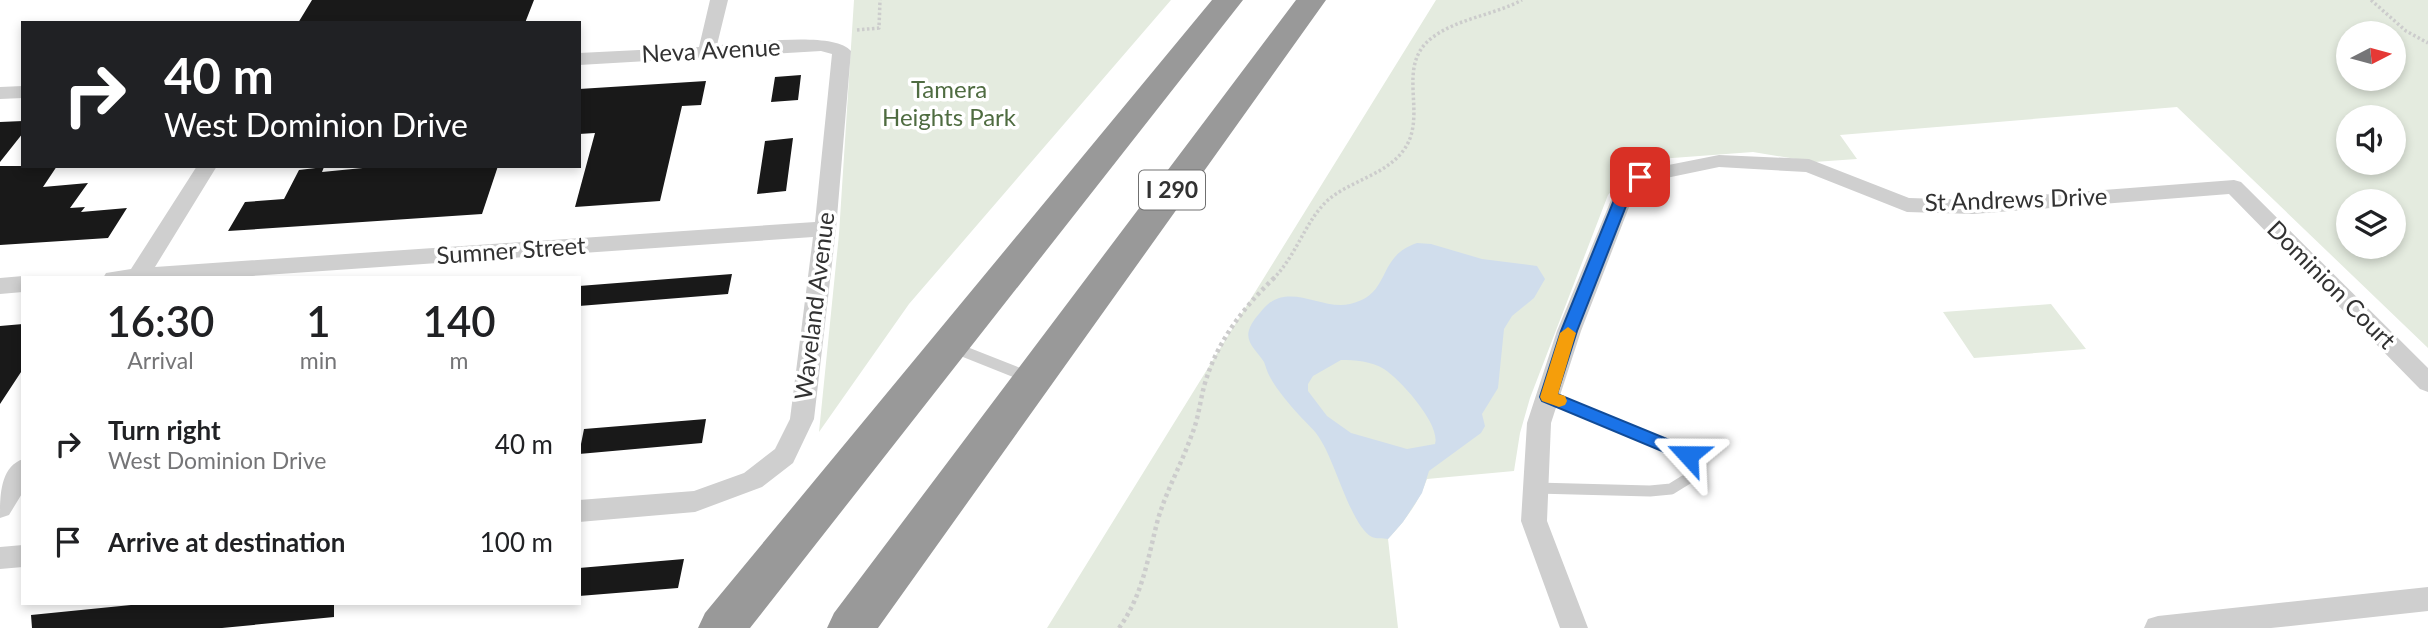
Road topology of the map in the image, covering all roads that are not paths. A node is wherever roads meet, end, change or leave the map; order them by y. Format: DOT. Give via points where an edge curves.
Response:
graph roads {
  1 [pos="719,0"];
  2 [pos="1228,0"];
  3 [pos="1311,0"];
  4 [pos="707,51"];
  5 [pos="842,51"];
  6 [pos="581,59"];
  7 [pos="21,92"];
  8 [pos="0,93"];
  9 [pos="206,168"];
  10 [pos="2234,187"];
  11 [pos="825,229"];
  12 [pos="139,276"];
  13 [pos="152,276"];
  14 [pos="21,284"];
  15 [pos="0,286"];
  16 [pos="949,346"];
  17 [pos="1033,379"];
  18 [pos="2428,383"];
  19 [pos="1548,397"];
  20 [pos="21,472"];
  21 [pos="1536,488"];
  22 [pos="0,507"];
  23 [pos="581,511"];
  24 [pos="21,556"];
  25 [pos="0,558"];
  26 [pos="2428,599"];
  27 [pos="2172,627"];
  28 [pos="722,628"];
  29 [pos="851,628"];
  30 [pos="1574,628"];
  1 -- 4 [label="street"];
  2 -- 16 [label="highway"];
  3 -- 17 [label="highway, I 290"];
  4 -- 5 [label="street, Neva Avenue" via="822,45"];
  4 -- 6 [label="street, Neva Avenue"];
  5 -- 11 [label="street, Waveland Avenue"];
  7 -- 8 [label="street"];
  9 -- 12 [label="street"];
  10 -- 18 [label="street, Dominion Court"];
  10 -- 19 [label="street, St Andrews Drive" via="1973,207 1907,205 1809,166 1720,161 1640,177 1621,200"];
  11 -- 13 [label="street, Sumner Street"];
  11 -- 23 [label="street, Waveland Avenue" via="802,419 784,456 753,481 695,501"];
  14 -- 15 [label="street"];
  16 -- 17 [label="lane"];
  16 -- 28 [label="highway"];
  17 -- 29 [label="highway, I 290"];
  19 -- 21 [label="street" via="1539,423"];
  19 -- 21 [label="lane" via="1688,455 1692,476 1671,489 1650,491"];
  20 -- 22 [label="street"];
  21 -- 30 [label="street" via="1534,521"];
  24 -- 25 [label="street"];
  26 -- 27 [label="street"];
}
